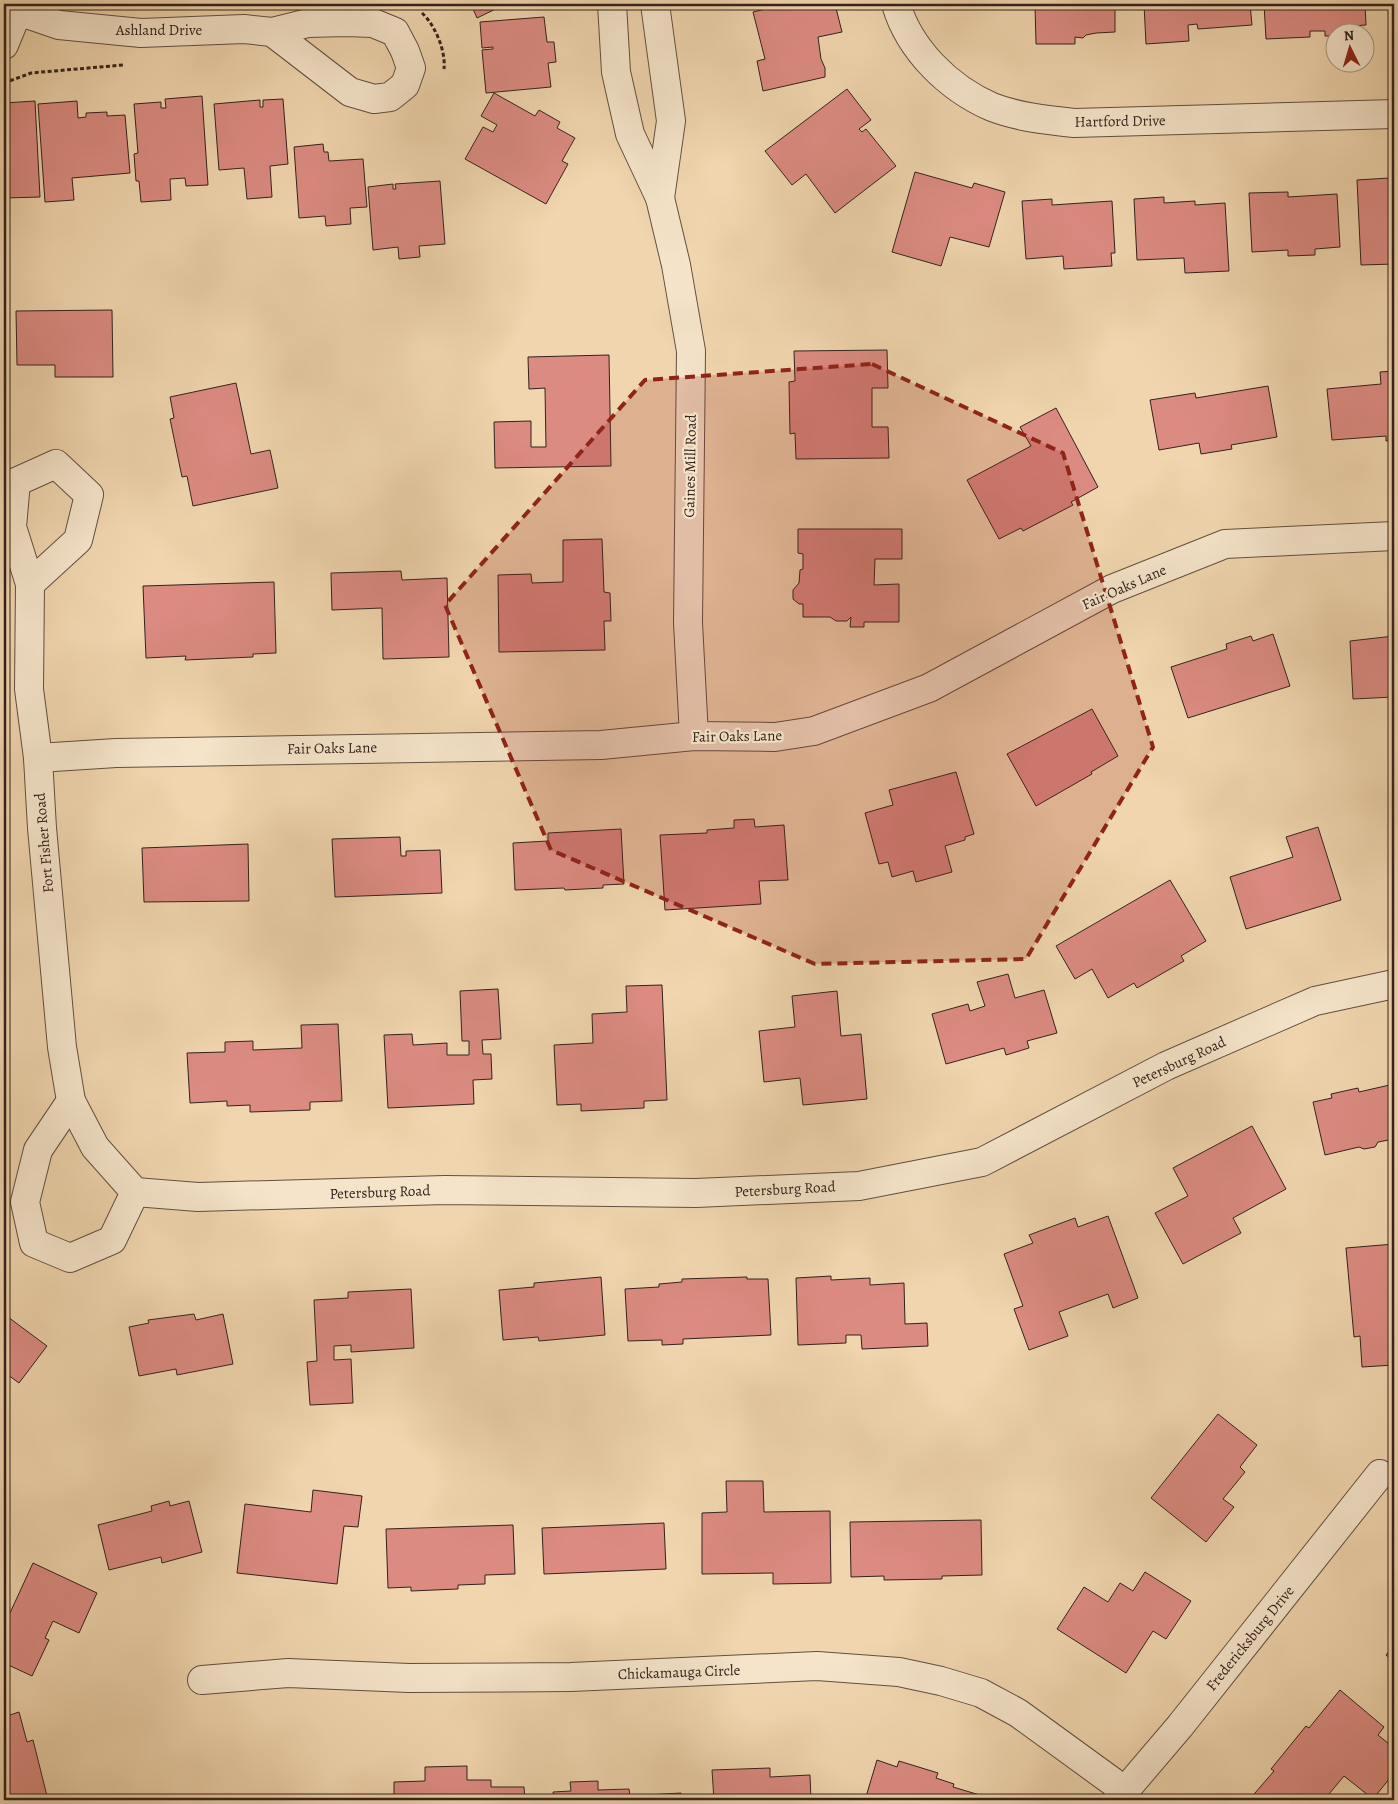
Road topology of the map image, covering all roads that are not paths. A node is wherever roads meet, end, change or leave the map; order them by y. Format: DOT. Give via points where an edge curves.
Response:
graph roads {
  1 [pos="612,4"];
  2 [pos="655,4"];
  3 [pos="896,4"];
  4 [pos="12,8"];
  5 [pos="272,32"];
  6 [pos="4,45"];
  7 [pos="1394,114"];
  8 [pos="660,198"];
  9 [pos="1394,536"];
  10 [pos="30,584"];
  11 [pos="694,736"];
  12 [pos="38,758"];
  13 [pos="1394,984"];
  14 [pos="71,1102"];
  15 [pos="135,1192"];
  16 [pos="1380,1474"];
  17 [pos="202,1680"];
  18 [pos="1121,1795"];
  1 -- 8 [label="street, Gaines Mill Road" via="616,72 630,134"];
  2 -- 8 [label="street, Gaines Mill Road" via="671,122"];
  3 -- 7 [label="street, Hartford Drive" via="902,24 925,57 956,85 991,106 1032,118 1074,122"];
  4 -- 5 [label="street, Ashland Drive" via="59,25 141,33"];
  4 -- 6 [label="street, Ashland Drive"];
  8 -- 11 [label="street, Gaines Mill Road" via="691,350 688,622"];
  9 -- 11 [label="street, Fair Oaks Lane" via="1226,544 1112,590 929,688 814,731 775,737"];
  10 -- 12 [label="street, Fort Fisher Road" via="29,689"];
  11 -- 12 [label="street, Fair Oaks Lane" via="602,745 135,752"];
  12 -- 14 [label="street, Fort Fisher Road" via="62,1037"];
  13 -- 15 [label="street, Petersburg Road" via="1315,1000 1166,1066 982,1162 859,1186 696,1193 445,1190 198,1197"];
  14 -- 15 [label="street, Fort Fisher Road" via="95,1147"];
  14 -- 15 [label="street" via="38,1150 25,1202 34,1243 70,1258 112,1240"];
  16 -- 18 [label="street, Fredericksburg Drive" via="1180,1726"];
  17 -- 18 [label="street, Chickamauga Circle" via="288,1673 410,1678 572,1677 817,1666 900,1672 941,1680 981,1694 1018,1714"];
}
